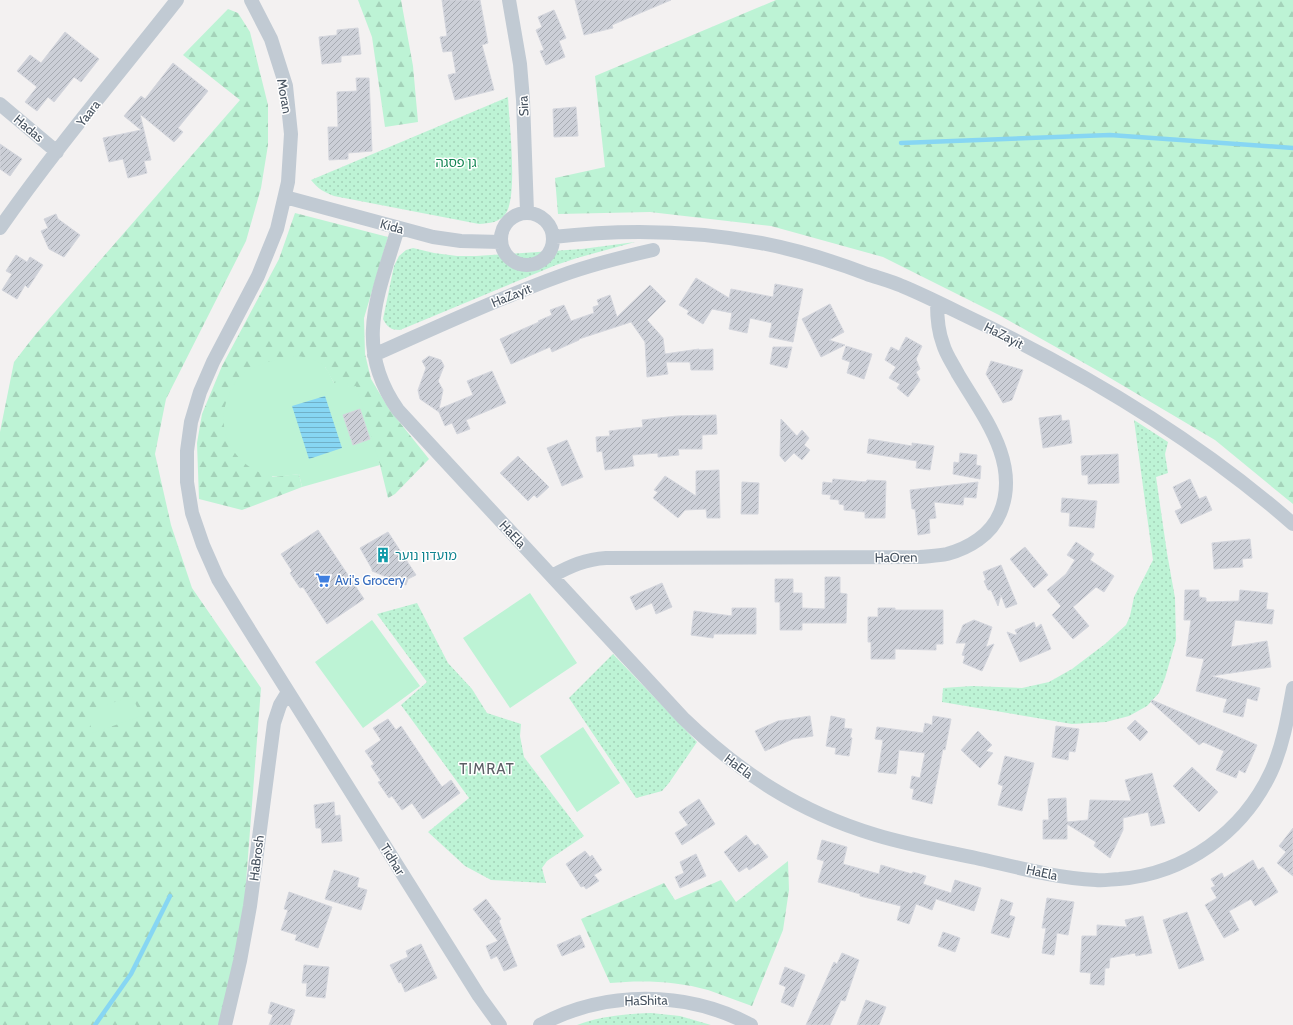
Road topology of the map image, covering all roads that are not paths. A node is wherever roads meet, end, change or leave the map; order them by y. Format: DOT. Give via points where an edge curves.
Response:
graph roads {
  1 [pos="177,0"];
  2 [pos="251,0"];
  3 [pos="509,0"];
  4 [pos="0,104"];
  5 [pos="57,152"];
  6 [pos="285,197"];
  7 [pos="527,212"];
  8 [pos="0,228"];
  9 [pos="398,228"];
  10 [pos="553,237"];
  11 [pos="501,242"];
  12 [pos="654,250"];
  13 [pos="937,303"];
  14 [pos="374,355"];
  15 [pos="1293,524"];
  16 [pos="552,576"];
  17 [pos="1293,688"];
  18 [pos="288,692"];
  19 [pos="225,1025"];
  20 [pos="500,1025"];
  21 [pos="540,1025"];
  22 [pos="751,1025"];
  1 -- 5 [label="street, Yaara"];
  2 -- 6 [label="street, Moran" via="271,40 286,86 291,134"];
  3 -- 7 [label="street, Sira" via="519,56 523,100"];
  4 -- 5 [label="street, Hadas"];
  5 -- 8 [label="street, Yaara"];
  6 -- 9 [label="street, Kida"];
  6 -- 18 [label="street, Moran" via="277,229 258,276 200,392 191,422 187,482 192,513 218,579"];
  7 -- 10 [label="street" via="544,219 550,225"];
  7 -- 11 [label="street" via="516,215 505,223"];
  9 -- 11 [label="street, Kida" via="446,239"];
  9 -- 14 [label="street, HaEla" via="376,301"];
  10 -- 11 [label="street" via="545,258 530,265 513,261 506,255"];
  10 -- 13 [label="street, HaZayit" via="676,232 762,243 852,268 901,286"];
  12 -- 14 [label="street, HaZayit" via="594,265 536,285"];
  13 -- 15 [label="street, HaZayit" via="1013,339 1102,388 1178,436 1240,480"];
  13 -- 16 [label="street, HaOren" via="938,326 946,354 994,435 1003,458 1007,481 1005,501 997,520 985,535 968,547 946,554 920,557 606,558 582,561"];
  14 -- 16 [label="street, HaEla" via="382,382 398,410"];
  16 -- 17 [label="street, HaEla" via="706,740 730,760 785,796 814,812 877,836 1061,877 1098,880 1135,878 1169,868 1200,853 1228,832 1252,805 1271,772 1284,734"];
  18 -- 19 [label="street, HaBrosh" via="274,722 250,906"];
  18 -- 20 [label="street, Tidhar" via="479,996"];
  21 -- 22 [label="street, HaShita" via="577,1010 609,1001 641,998 674,1000 706,1006"];
}
